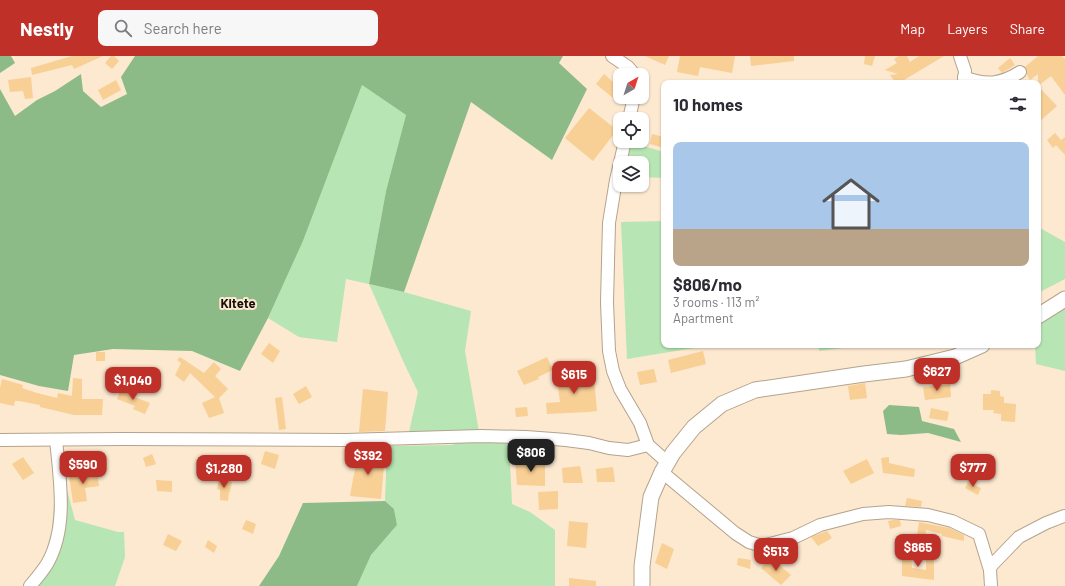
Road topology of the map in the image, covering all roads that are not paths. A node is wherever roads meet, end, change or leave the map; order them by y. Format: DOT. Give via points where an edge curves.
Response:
graph roads {
  1 [pos="612,56"];
  2 [pos="960,56"];
  3 [pos="629,68"];
  4 [pos="1020,72"];
  5 [pos="964,80"];
  6 [pos="1005,80"];
  7 [pos="623,148"];
  8 [pos="1065,299"];
  9 [pos="1041,314"];
  10 [pos="975,348"];
  11 [pos="0,440"];
  12 [pos="56,440"];
  13 [pos="648,445"];
  14 [pos="667,463"];
  15 [pos="1064,516"];
  16 [pos="990,570"];
  17 [pos="30,586"];
  18 [pos="642,586"];
  19 [pos="991,586"];
  1 -- 3 [label="street"];
  2 -- 5 [label="street" via="965,71"];
  4 -- 6 [label="street"];
  7 -- 13 [label="street" via="609,223 609,351 620,389 640,423"];
  8 -- 9 [label="main road"];
  10 -- 14 [label="main road" via="955,357 906,369 755,390 722,404 694,426"];
  11 -- 12 [label="street"];
  12 -- 13 [label="street" via="518,437 589,443 628,450"];
  12 -- 17 [label="street" via="60,496 57,536 47,564"];
  13 -- 14 [label="street"];
  14 -- 16 [label="street" via="735,533 749,542 762,546 793,538 820,525 863,514 889,512 928,515 952,521 979,534"];
  14 -- 18 [label="main road" via="651,497 642,566"];
  15 -- 16 [label="street" via="1019,537"];
  16 -- 19 [label="street"];
}
